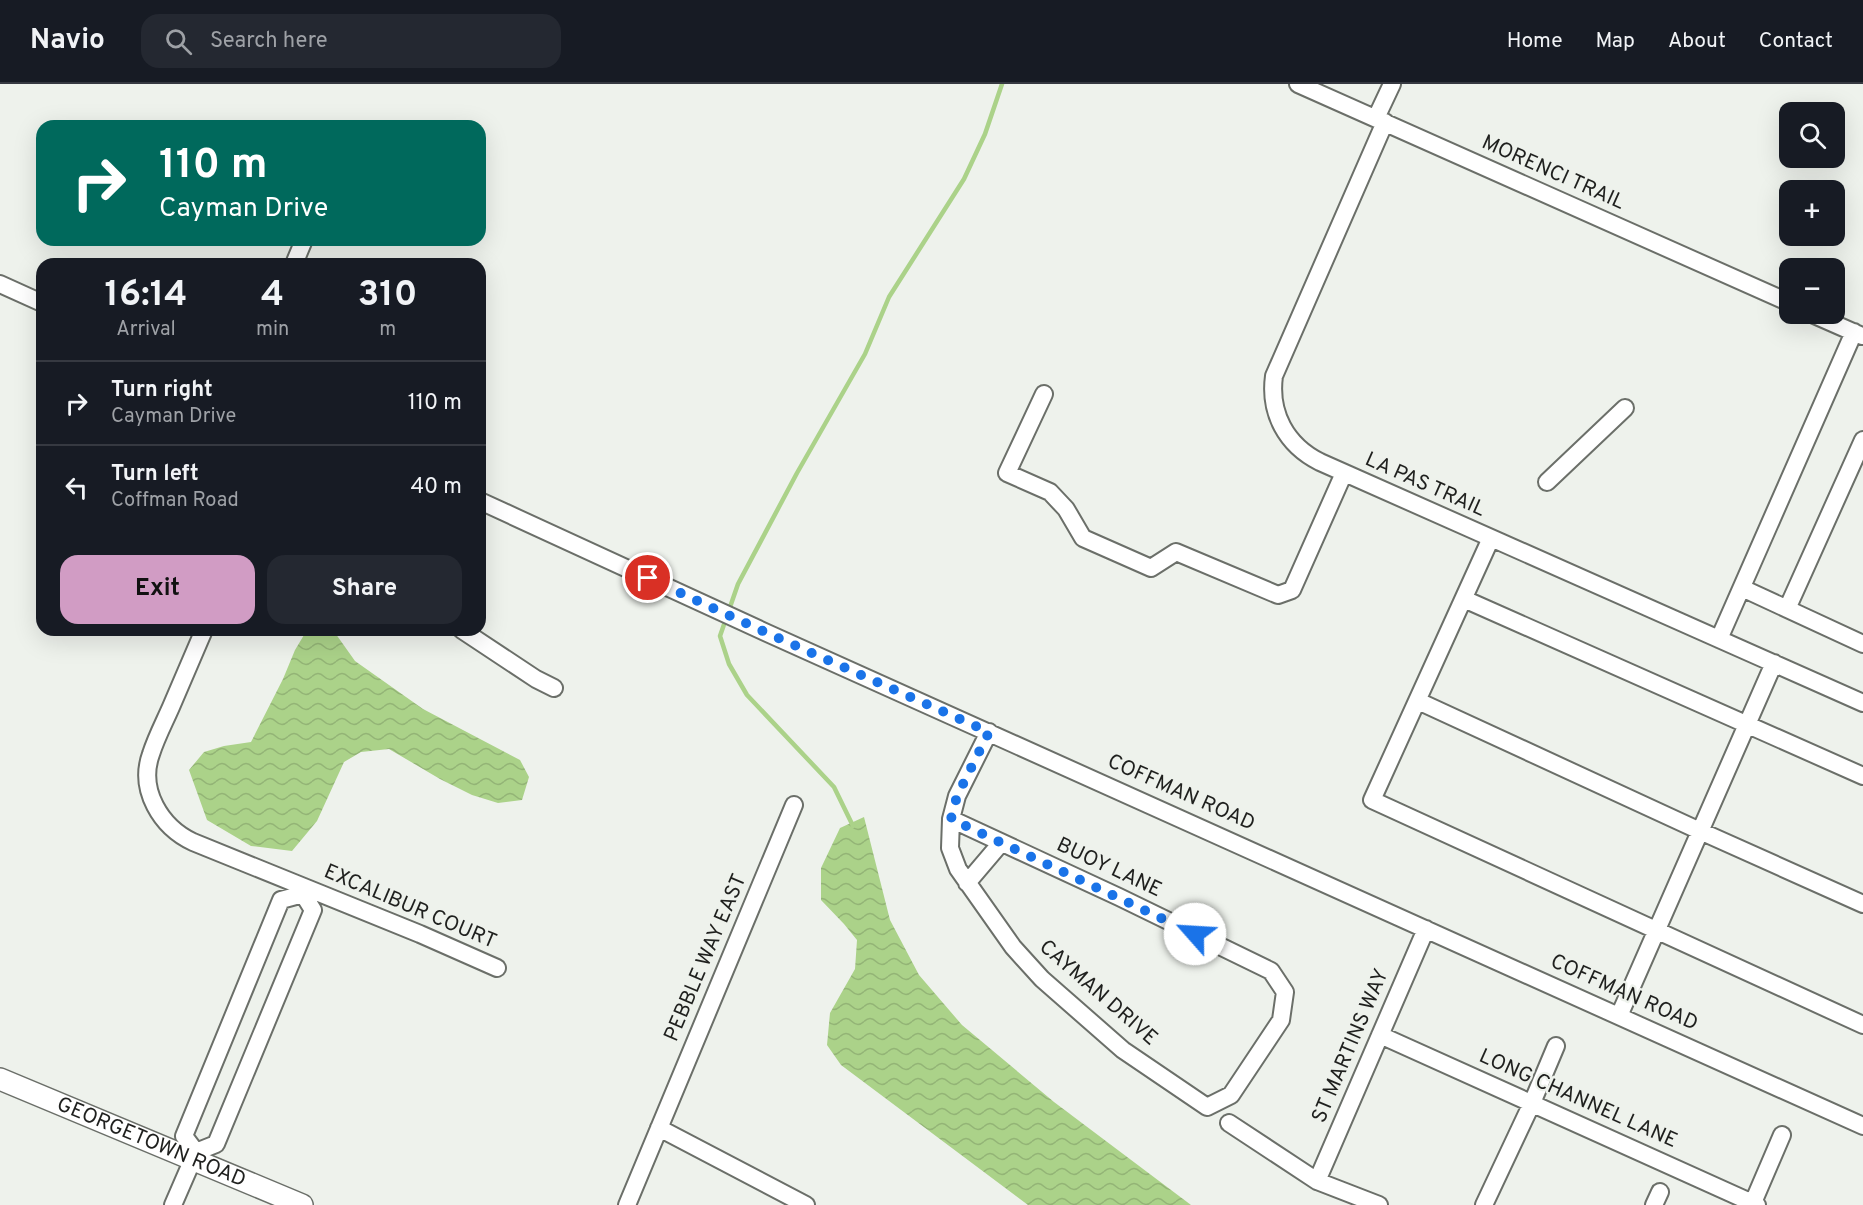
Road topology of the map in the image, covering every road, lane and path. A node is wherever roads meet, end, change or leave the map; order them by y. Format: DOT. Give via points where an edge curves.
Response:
graph roads {
  1 [pos="1298,84"];
  2 [pos="1392,84"];
  3 [pos="1381,120"];
  4 [pos="1,288"];
  5 [pos="1779,298"];
  6 [pos="36,301"];
  7 [pos="1836,324"];
  8 [pos="1859,334"];
  9 [pos="1044,394"];
  10 [pos="1625,408"];
  11 [pos="1863,440"];
  12 [pos="1344,473"];
  13 [pos="1547,482"];
  14 [pos="486,504"];
  15 [pos="1491,538"];
  16 [pos="1742,588"];
  17 [pos="1464,599"];
  18 [pos="1787,609"];
  19 [pos="201,636"];
  20 [pos="471,636"];
  21 [pos="1719,639"];
  22 [pos="1863,644"];
  23 [pos="1774,663"];
  24 [pos="554,688"];
  25 [pos="1418,701"];
  26 [pos="1863,703"];
  27 [pos="1747,724"];
  28 [pos="989,732"];
  29 [pos="1863,776"];
  30 [pos="794,806"];
  31 [pos="951,819"];
  32 [pos="1700,831"];
  33 [pos="1001,843"];
  34 [pos="967,883"];
  35 [pos="304,891"];
  36 [pos="1863,904"];
  37 [pos="1426,929"];
  38 [pos="1657,930"];
  39 [pos="497,968"];
  40 [pos="1619,1016"];
  41 [pos="1863,1025"];
  42 [pos="1380,1035"];
  43 [pos="1556,1046"];
  44 [pos="0,1079"];
  45 [pos="1532,1103"];
  46 [pos="1208,1107"];
  47 [pos="1229,1123"];
  48 [pos="1863,1126"];
  49 [pos="659,1128"];
  50 [pos="1782,1135"];
  51 [pos="195,1156"];
  52 [pos="1317,1180"];
  53 [pos="1754,1204"];
  54 [pos="173,1205"];
  55 [pos="302,1205"];
  56 [pos="627,1205"];
  57 [pos="806,1205"];
  58 [pos="1379,1205"];
  59 [pos="1484,1205"];
  1 -- 3 [label="street, MORENCI TRAIL"];
  2 -- 3 [label="street, LA PAS TRAIL"];
  3 -- 5 [label="street, MORENCI TRAIL"];
  3 -- 12 [label="street, LA PAS TRAIL" via="1274,376 1272,392 1278,420 1290,440 1313,459"];
  4 -- 6 [label="street"];
  7 -- 8 [label="street"];
  8 -- 16 [label="street"];
  9 -- 12 [label="street" via="1007,473 1050,492 1066,509 1083,538 1151,568 1176,552 1278,595 1292,590"];
  10 -- 13 [label="street"];
  11 -- 18 [label="street"];
  12 -- 15 [label="street, LA PAS TRAIL"];
  14 -- 28 [label="street, COFFMAN ROAD"];
  15 -- 17 [label="street"];
  15 -- 21 [label="street, LA PAS TRAIL"];
  16 -- 18 [label="street"];
  16 -- 21 [label="street"];
  17 -- 25 [label="street"];
  17 -- 27 [label="street"];
  18 -- 22 [label="street"];
  19 -- 35 [label="street, EXCALIBUR COURT" via="151,754 149,784 155,806 168,825 186,838"];
  20 -- 24 [label="street"];
  21 -- 23 [label="street, LA PAS TRAIL"];
  23 -- 26 [label="street, LA PAS TRAIL"];
  23 -- 27 [label="street"];
  25 -- 32 [label="street"];
  25 -- 38 [label="street" via="1372,800"];
  27 -- 29 [label="street"];
  27 -- 32 [label="street"];
  28 -- 31 [label="street, CAYMAN DRIVE" via="957,796"];
  28 -- 37 [label="street, COFFMAN ROAD"];
  30 -- 49 [label="street, PEBBLE WAY EAST"];
  31 -- 33 [label="street, BUOY LANE"];
  31 -- 34 [label="street, CAYMAN DRIVE" via="950,848"];
  32 -- 36 [label="street"];
  32 -- 38 [label="street"];
  33 -- 34 [label="street"];
  33 -- 46 [label="street, BUOY LANE" via="1271,972 1285,992 1281,1020 1231,1095"];
  34 -- 46 [label="street, CAYMAN DRIVE" via="1042,980 1123,1050"];
  35 -- 39 [label="street, EXCALIBUR COURT" via="420,934"];
  35 -- 51 [label="street" via="313,910 309,921 216,1144"];
  35 -- 51 [label="street" via="281,900 184,1136"];
  37 -- 40 [label="street, COFFMAN ROAD"];
  37 -- 42 [label="street, ST MARTINS WAY"];
  38 -- 40 [label="street"];
  38 -- 41 [label="street"];
  40 -- 48 [label="street, COFFMAN ROAD"];
  42 -- 45 [label="street, LONG CHANNEL LANE"];
  42 -- 52 [label="street, ST MARTINS WAY"];
  43 -- 45 [label="street"];
  44 -- 51 [label="main road, GEORGETOWN ROAD"];
  45 -- 53 [label="street, LONG CHANNEL LANE"];
  45 -- 59 [label="street"];
  47 -- 52 [label="street"];
  49 -- 56 [label="street, PEBBLE WAY EAST"];
  49 -- 57 [label="street"];
  50 -- 53 [label="street"];
  51 -- 54 [label="street"];
  51 -- 55 [label="main road, GEORGETOWN ROAD"];
  52 -- 58 [label="street"];
}
